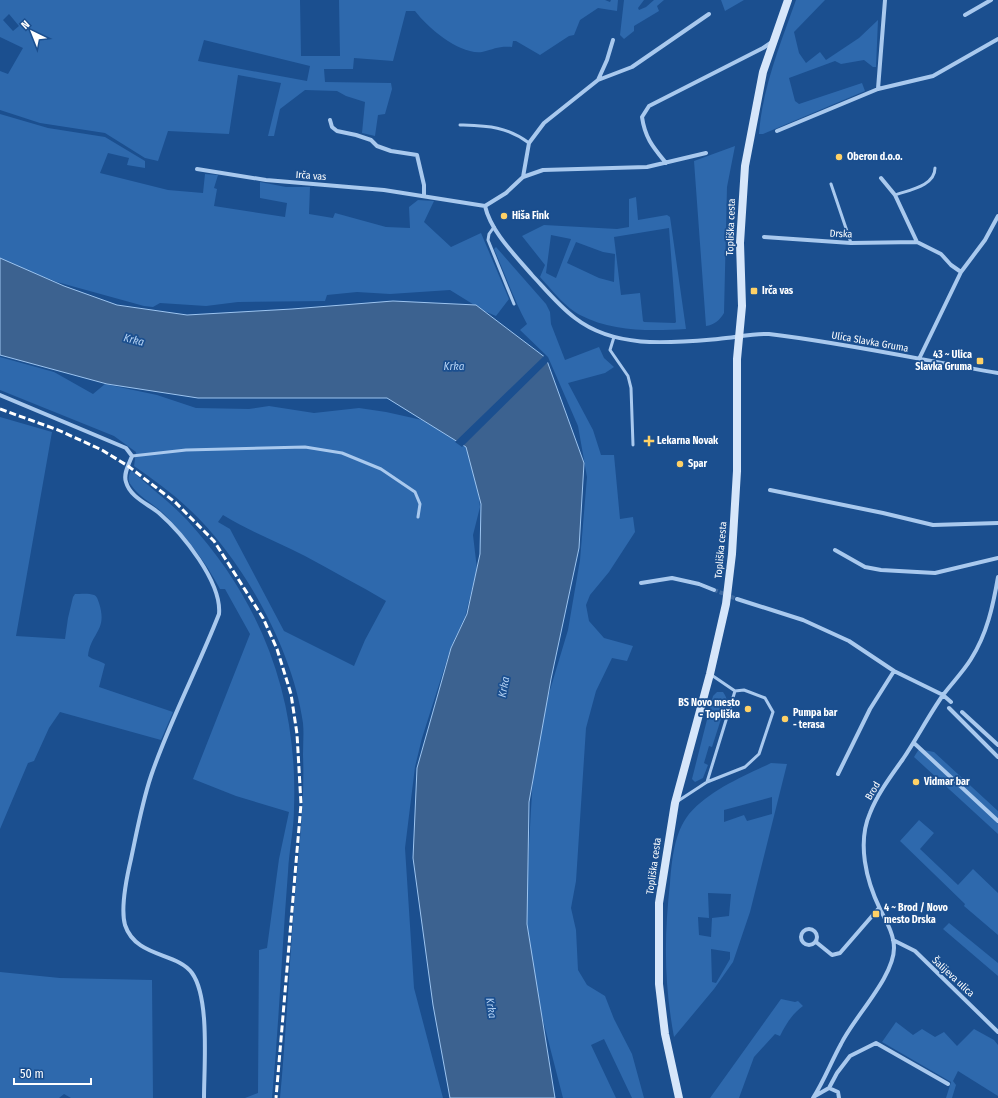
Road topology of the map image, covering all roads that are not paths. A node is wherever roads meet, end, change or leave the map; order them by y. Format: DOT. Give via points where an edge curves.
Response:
graph roads {
  1 [pos="788,0"];
  2 [pos="884,0"];
  3 [pos="991,0"];
  4 [pos="709,14"];
  5 [pos="965,14"];
  6 [pos="998,39"];
  7 [pos="613,40"];
  8 [pos="773,41"];
  9 [pos="598,80"];
  10 [pos="878,90"];
  11 [pos="330,120"];
  12 [pos="460,125"];
  13 [pos="777,131"];
  14 [pos="529,143"];
  15 [pos="706,154"];
  16 [pos="666,163"];
  17 [pos="935,168"];
  18 [pos="197,169"];
  19 [pos="523,177"];
  20 [pos="881,178"];
  21 [pos="831,184"];
  22 [pos="895,195"];
  23 [pos="424,196"];
  24 [pos="485,206"];
  25 [pos="998,216"];
  26 [pos="494,227"];
  27 [pos="764,237"];
  28 [pos="917,242"];
  29 [pos="851,243"];
  30 [pos="961,272"];
  31 [pos="514,304"];
  32 [pos="614,337"];
  33 [pos="738,338"];
  34 [pos="919,359"];
  35 [pos="998,373"];
  36 [pos="0,395"];
  37 [pos="633,445"];
  38 [pos="132,456"];
  39 [pos="770,490"];
  40 [pos="418,516"];
  41 [pos="998,523"];
  42 [pos="835,550"];
  43 [pos="998,558"];
  44 [pos="998,577"];
  45 [pos="641,584"];
  46 [pos="714,590"];
  47 [pos="737,599"];
  48 [pos="894,671"];
  49 [pos="710,674"];
  50 [pos="735,691"];
  51 [pos="943,695"];
  52 [pos="951,702"];
  53 [pos="950,708"];
  54 [pos="962,712"];
  55 [pos="914,743"];
  56 [pos="998,745"];
  57 [pos="998,757"];
  58 [pos="838,774"];
  59 [pos="707,782"];
  60 [pos="675,804"];
  61 [pos="998,820"];
  62 [pos="879,908"];
  63 [pos="893,940"];
  64 [pos="816,942"];
  65 [pos="998,1032"];
  66 [pos="948,1084"];
  67 [pos="829,1088"];
  68 [pos="814,1097"];
  69 [pos="204,1098"];
  70 [pos="679,1098"];
  71 [pos="839,1098"];
  1 -- 8 [label="main road, Topliška cesta"];
  2 -- 10 [label="street"];
  3 -- 5 [label="street"];
  4 -- 9 [label="street" via="632,67"];
  6 -- 10 [label="street" via="933,76"];
  7 -- 9 [label="street"];
  8 -- 16 [label="street" via="649,106 642,116 643,124 649,142"];
  8 -- 33 [label="main road, Topliška cesta" via="763,72 745,166 740,243 742,306"];
  9 -- 14 [label="street" via="544,122"];
  10 -- 13 [label="street"];
  11 -- 23 [label="street" via="332,127 337,131 371,140 377,146 391,151 417,155"];
  12 -- 14 [label="lane" via="489,126 516,134"];
  14 -- 19 [label="street"];
  15 -- 16 [label="street"];
  16 -- 19 [label="street" via="648,167 542,170"];
  17 -- 22 [label="lane" via="931,182"];
  18 -- 23 [label="street, Irča vas" via="266,180"];
  19 -- 24 [label="street" via="506,193"];
  20 -- 22 [label="street"];
  21 -- 29 [label="lane"];
  22 -- 28 [label="street"];
  23 -- 24 [label="street, Irča vas"];
  24 -- 26 [label="street" via="487,216"];
  25 -- 30 [label="street" via="985,240"];
  26 -- 31 [label="lane" via="488,240"];
  26 -- 32 [label="street" via="514,254 574,318"];
  27 -- 29 [label="street, Drska"];
  28 -- 29 [label="street, Drska"];
  28 -- 30 [label="street, Drska" via="941,254"];
  30 -- 34 [label="street"];
  32 -- 33 [label="street" via="650,343"];
  32 -- 37 [label="lane" via="610,350 628,376 631,388"];
  33 -- 34 [label="street, Ulica Slavka Gruma" via="766,334"];
  33 -- 49 [label="main road, Topliška cesta" via="737,471 732,554 726,604"];
  34 -- 35 [label="street, Ulica Slavka Gruma"];
  36 -- 38 [label="street" via="118,444 126,448"];
  38 -- 40 [label="lane" via="186,450 305,447 342,454 381,469 416,492 420,504"];
  38 -- 69 [label="street" via="125,476 128,487 134,496 160,514 194,553 209,575 220,605 219,614 151,776 127,877 124,914 125,924 132,938 153,952 177,962 191,971 196,979 204,1025"];
  39 -- 41 [label="street" via="933,525"];
  42 -- 43 [label="street" via="865,567 934,573"];
  44 -- 51 [label="street, Brod" via="993,609 981,641 971,660"];
  45 -- 46 [label="street" via="672,578"];
  47 -- 48 [label="street" via="823,628 849,641"];
  48 -- 51 [label="street"];
  48 -- 58 [label="street" via="870,710"];
  49 -- 50 [label="lane"];
  49 -- 60 [label="main road, Topliška cesta"];
  50 -- 59 [label="lane"];
  50 -- 59 [label="lane" via="744,690 764,698 773,712 759,754 745,767"];
  51 -- 52 [label="street"];
  51 -- 55 [label="street, Brod"];
  53 -- 57 [label="street"];
  54 -- 56 [label="street"];
  55 -- 61 [label="street"];
  55 -- 62 [label="street, Brod" via="880,793 864,830 863,851 867,873"];
  59 -- 60 [label="lane"];
  60 -- 70 [label="main road, Topliška cesta" via="659,904 657,954 665,1034"];
  62 -- 63 [label="street, Brod"];
  62 -- 64 [label="street" via="840,953 832,956"];
  63 -- 65 [label="street, Šalijeva ulica" via="915,951"];
  63 -- 68 [label="street, Brod" via="893,958 887,974 844,1039"];
  64 -- 64 [label="street" via="818,936 815,930 809,928 803,931 801,937 804,943 810,945"];
  66 -- 67 [label="street" via="876,1043 850,1056"];
  67 -- 68 [label="street, Brod"];
  67 -- 71 [label="street" via="838,1092"];
}
